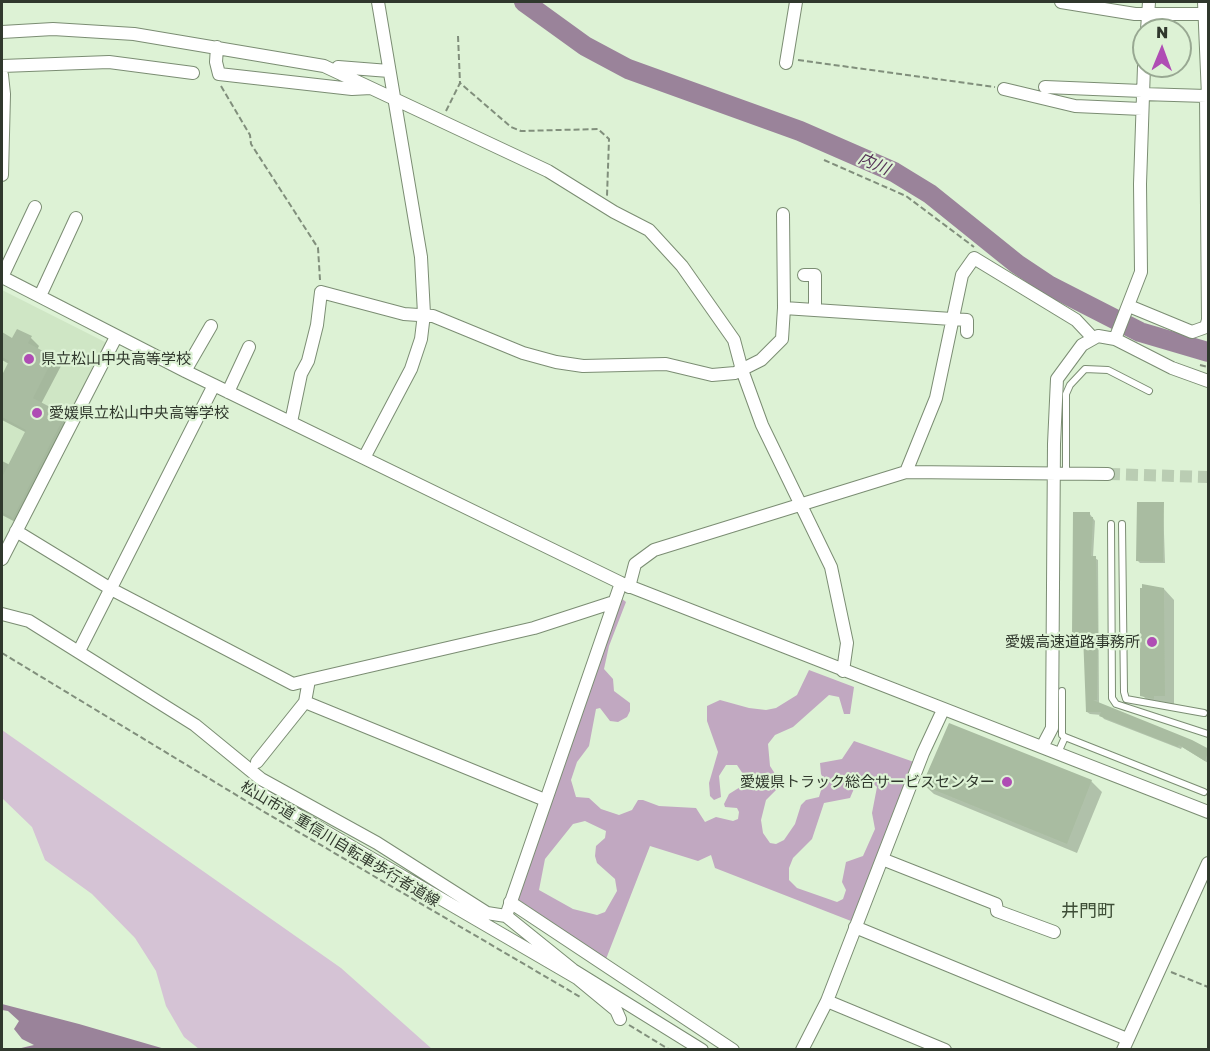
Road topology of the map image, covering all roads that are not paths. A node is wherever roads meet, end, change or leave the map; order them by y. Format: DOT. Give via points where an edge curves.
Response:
graph roads {
  1 [pos="378,2"];
  2 [pos="796,2"];
  3 [pos="1061,2"];
  4 [pos="1149,8"];
  5 [pos="1204,8"];
  6 [pos="2,32"];
  7 [pos="217,47"];
  8 [pos="787,61"];
  9 [pos="2,66"];
  10 [pos="324,66"];
  11 [pos="389,71"];
  12 [pos="192,73"];
  13 [pos="2,75"];
  14 [pos="1143,78"];
  15 [pos="1045,87"];
  16 [pos="376,88"];
  17 [pos="1004,89"];
  18 [pos="1142,92"];
  19 [pos="1207,96"];
  20 [pos="394,97"];
  21 [pos="1142,108"];
  22 [pos="2,175"];
  23 [pos="35,207"];
  24 [pos="783,214"];
  25 [pos="76,218"];
  26 [pos="1208,263"];
  27 [pos="804,275"];
  28 [pos="2,277"];
  29 [pos="40,296"];
  30 [pos="784,308"];
  31 [pos="1128,308"];
  32 [pos="814,310"];
  33 [pos="424,314"];
  34 [pos="953,321"];
  35 [pos="211,326"];
  36 [pos="967,332"];
  37 [pos="1116,336"];
  38 [pos="116,337"];
  39 [pos="1092,338"];
  40 [pos="249,347"];
  41 [pos="742,370"];
  42 [pos="185,371"];
  43 [pos="1209,381"];
  44 [pos="214,385"];
  45 [pos="1149,391"];
  46 [pos="228,392"];
  47 [pos="291,422"];
  48 [pos="364,458"];
  49 [pos="1060,471"];
  50 [pos="906,472"];
  51 [pos="1108,474"];
  52 [pos="800,505"];
  53 [pos="1111,524"];
  54 [pos="1122,524"];
  55 [pos="16,531"];
  56 [pos="2,559"];
  57 [pos="625,585"];
  58 [pos="111,589"];
  59 [pos="614,602"];
  60 [pos="2,614"];
  61 [pos="79,651"];
  62 [pos="843,671"];
  63 [pos="309,680"];
  64 [pos="1062,691"];
  65 [pos="305,702"];
  66 [pos="943,710"];
  67 [pos="1204,713"];
  68 [pos="1209,734"];
  69 [pos="1065,737"];
  70 [pos="1042,747"];
  71 [pos="1058,753"];
  72 [pos="257,762"];
  73 [pos="249,787"];
  74 [pos="1204,792"];
  75 [pos="546,800"];
  76 [pos="1209,812"];
  77 [pos="882,859"];
  78 [pos="1209,863"];
  79 [pos="510,902"];
  80 [pos="506,916"];
  81 [pos="855,927"];
  82 [pos="1054,932"];
  83 [pos="575,974"];
  84 [pos="827,1001"];
  85 [pos="620,1020"];
  86 [pos="1125,1044"];
  87 [pos="702,1050"];
  88 [pos="733,1050"];
  89 [pos="802,1050"];
  90 [pos="945,1050"];
  1 -- 11 [label="street"];
  2 -- 8 [label="street"];
  3 -- 4 [label="street" via="1107,11"];
  4 -- 5 [label="street"];
  5 -- 19 [label="street"];
  6 -- 7 [label="street" via="53,29 134,34"];
  7 -- 10 [label="street"];
  7 -- 16 [label="street" via="219,74"];
  9 -- 12 [label="street" via="109,62"];
  10 -- 11 [label="street"];
  10 -- 16 [label="street"];
  11 -- 20 [label="street"];
  13 -- 22 [label="street"];
  14 -- 18 [label="street"];
  15 -- 18 [label="street"];
  16 -- 20 [label="street"];
  17 -- 21 [label="street" via="1075,106"];
  18 -- 19 [label="street"];
  18 -- 21 [label="street"];
  19 -- 26 [label="street"];
  20 -- 33 [label="street" via="421,257"];
  20 -- 41 [label="street" via="548,171 649,230 663,242 734,340"];
  21 -- 31 [label="street" via="1141,261"];
  23 -- 28 [label="street"];
  24 -- 30 [label="street"];
  25 -- 29 [label="street"];
  26 -- 31 [label="street" via="1208,320 1200,331 1192,332"];
  27 -- 32 [label="street" via="815,275"];
  28 -- 29 [label="street"];
  29 -- 38 [label="street"];
  30 -- 32 [label="street"];
  30 -- 41 [label="street" via="782,339 761,360"];
  31 -- 37 [label="street"];
  32 -- 34 [label="street"];
  33 -- 41 [label="street" via="556,362 583,366 666,364 712,375"];
  33 -- 47 [label="street" via="404,314 321,292 317,325"];
  33 -- 48 [label="street" via="411,369"];
  34 -- 36 [label="street" via="967,320"];
  34 -- 39 [label="street" via="962,274 974,258 1076,320"];
  34 -- 50 [label="street" via="936,398"];
  35 -- 42 [label="street"];
  37 -- 39 [label="street"];
  37 -- 43 [label="street" via="1172,368"];
  38 -- 42 [label="street"];
  38 -- 55 [label="street"];
  39 -- 49 [label="street" via="1082,345 1057,379"];
  40 -- 46 [label="street"];
  41 -- 52 [label="street" via="762,425"];
  42 -- 44 [label="street"];
  44 -- 46 [label="street"];
  44 -- 58 [label="street"];
  45 -- 49 [label="lane" via="1108,370 1085,369 1066,394"];
  46 -- 47 [label="street"];
  47 -- 48 [label="street"];
  48 -- 57 [label="street"];
  49 -- 50 [label="street"];
  49 -- 51 [label="street"];
  49 -- 70 [label="street" via="1052,728"];
  50 -- 52 [label="street"];
  52 -- 57 [label="street" via="654,550 635,564"];
  52 -- 62 [label="street" via="834,577 847,643"];
  53 -- 68 [label="lane" via="1112,698 1116,704"];
  54 -- 67 [label="lane" via="1126,699"];
  55 -- 56 [label="street"];
  55 -- 58 [label="street"];
  57 -- 59 [label="street"];
  57 -- 62 [label="street"];
  58 -- 61 [label="street"];
  58 -- 63 [label="street" via="293,684"];
  59 -- 63 [label="street" via="534,628"];
  59 -- 75 [label="street"];
  60 -- 61 [label="street" via="29,621"];
  61 -- 80 [label="street" via="209,735 261,779 377,843 487,913"];
  62 -- 66 [label="street"];
  63 -- 65 [label="street"];
  64 -- 69 [label="lane"];
  65 -- 72 [label="street"];
  65 -- 75 [label="street"];
  66 -- 70 [label="street"];
  66 -- 77 [label="street"];
  69 -- 71 [label="lane"];
  69 -- 74 [label="lane"];
  70 -- 71 [label="street"];
  71 -- 76 [label="street"];
  73 -- 83 [label="street" via="527,952"];
  75 -- 79 [label="street"];
  77 -- 81 [label="street"];
  77 -- 82 [label="street" via="996,904 997,911"];
  78 -- 86 [label="street"];
  79 -- 80 [label="street"];
  79 -- 88 [label="street"];
  80 -- 83 [label="street"];
  81 -- 84 [label="street"];
  81 -- 86 [label="street"];
  83 -- 85 [label="street" via="616,1010"];
  83 -- 87 [label="street"];
  84 -- 89 [label="street"];
  84 -- 90 [label="street"];
}
